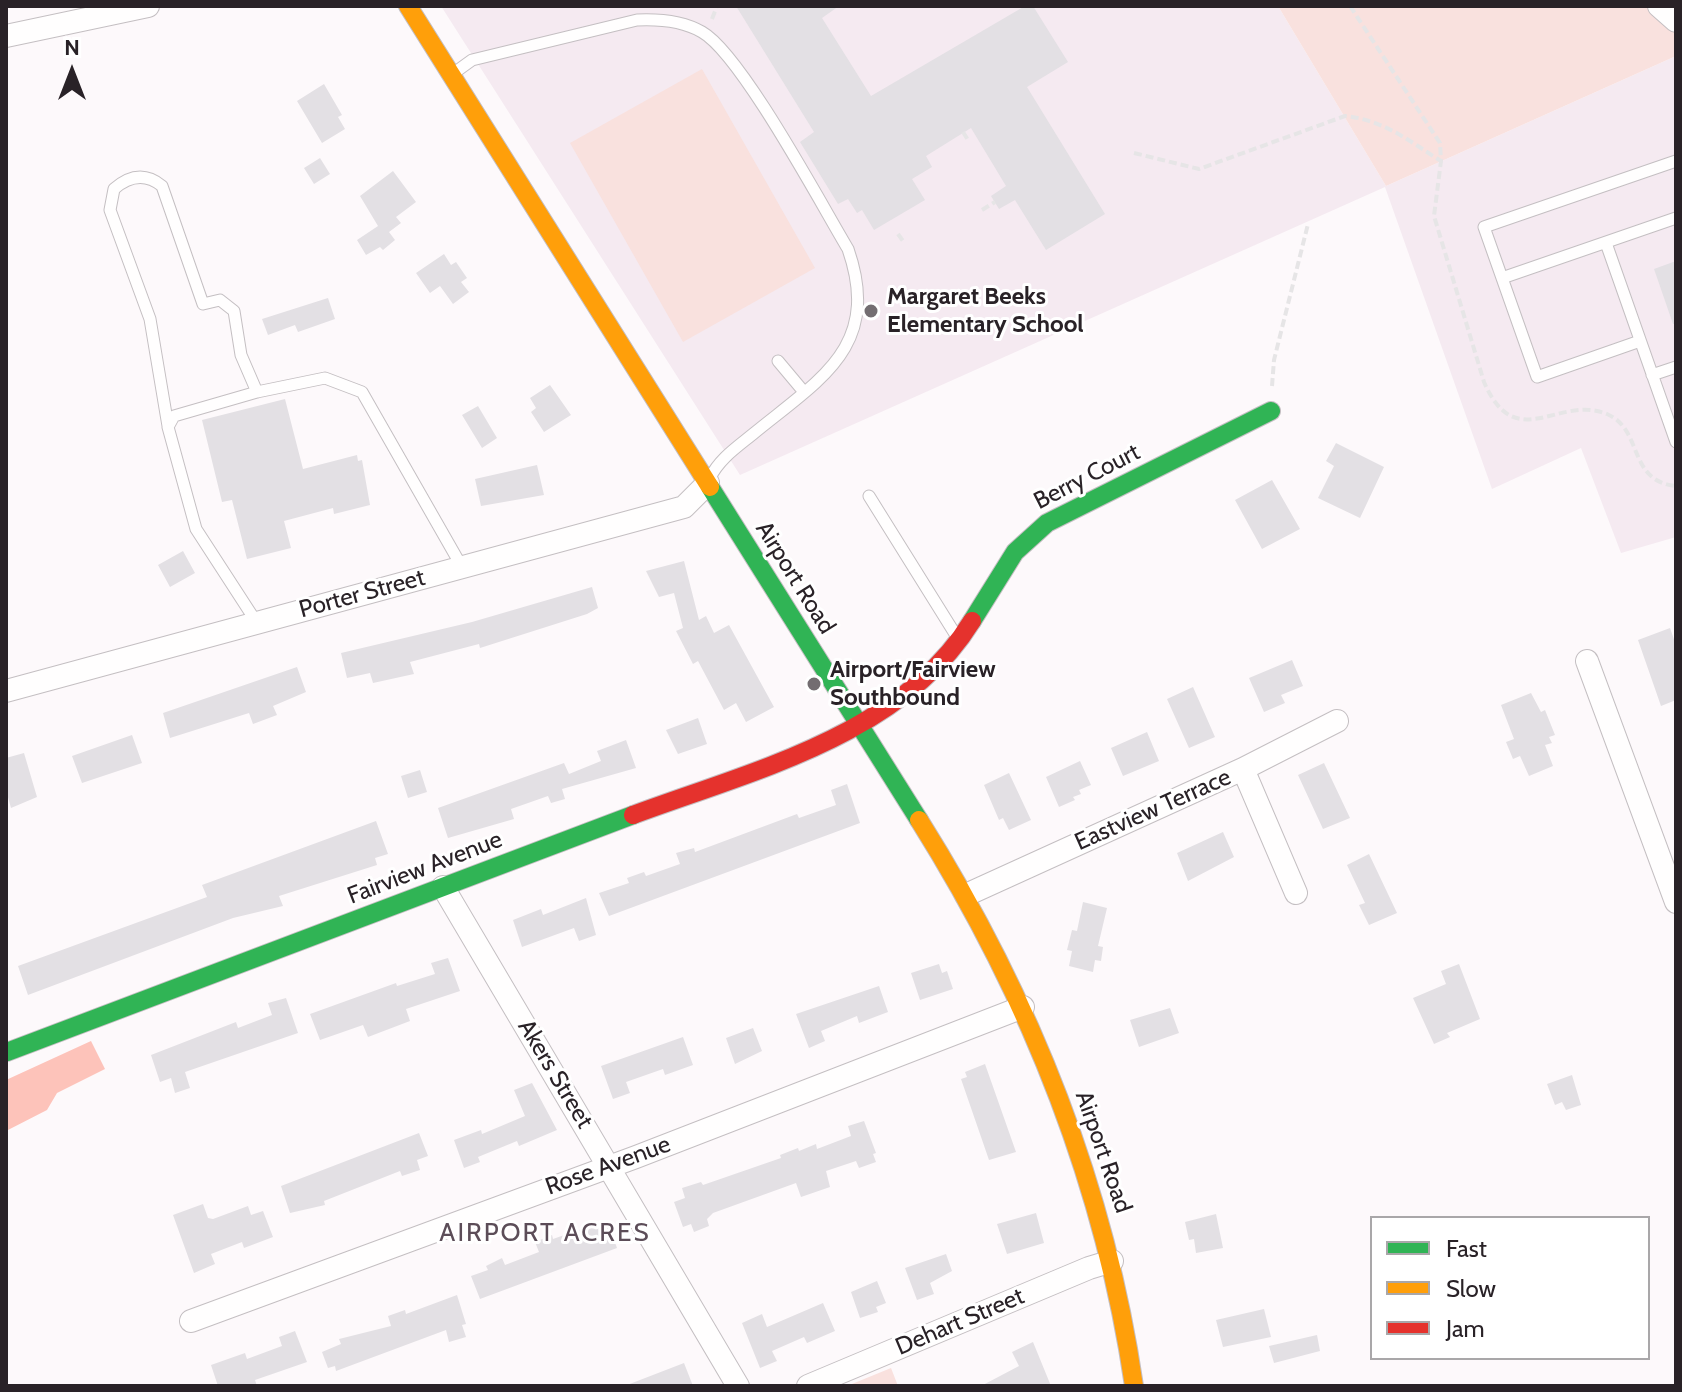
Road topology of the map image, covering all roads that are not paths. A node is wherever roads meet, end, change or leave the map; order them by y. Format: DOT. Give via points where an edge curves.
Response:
graph roads {
  1 [pos="148,6"];
  2 [pos="408,6"];
  3 [pos="1659,6"];
  4 [pos="1676,21"];
  5 [pos="6,36"];
  6 [pos="451,75"];
  7 [pos="1676,161"];
  8 [pos="1676,218"];
  9 [pos="1606,243"];
  10 [pos="1502,278"];
  11 [pos="1640,341"];
  12 [pos="778,361"];
  13 [pos="1676,367"];
  14 [pos="1652,375"];
  15 [pos="257,392"];
  16 [pos="804,392"];
  17 [pos="1271,411"];
  18 [pos="168,427"];
  19 [pos="1676,442"];
  20 [pos="708,483"];
  21 [pos="869,496"];
  22 [pos="462,567"];
  23 [pos="257,623"];
  24 [pos="960,641"];
  25 [pos="1587,661"];
  26 [pos="6,691"];
  27 [pos="1337,721"];
  28 [pos="858,723"];
  29 [pos="1243,769"];
  30 [pos="443,887"];
  31 [pos="1296,893"];
  32 [pos="966,895"];
  33 [pos="1676,902"];
  34 [pos="1023,1007"];
  35 [pos="7,1052"];
  36 [pos="609,1164"];
  37 [pos="1112,1261"];
  38 [pos="191,1321"];
  39 [pos="738,1386"];
  40 [pos="808,1386"];
  41 [pos="1134,1386"];
  1 -- 5 [label="street"];
  2 -- 6 [label="street, Airport Road"];
  3 -- 4 [label="street"];
  6 -- 16 [label="lane" via="472,60 637,20 662,19 703,32 733,61 848,249 859,283 858,317 844,354"];
  6 -- 20 [label="street, Airport Road"];
  7 -- 10 [label="lane" via="1484,227"];
  8 -- 9 [label="lane"];
  9 -- 10 [label="lane"];
  9 -- 11 [label="lane"];
  10 -- 11 [label="lane" via="1537,377"];
  11 -- 14 [label="lane"];
  12 -- 16 [label="lane"];
  13 -- 14 [label="lane"];
  14 -- 19 [label="lane"];
  15 -- 18 [label="lane" via="174,416"];
  15 -- 18 [label="lane" via="241,355 234,311 220,300 203,304 162,186 152,178 129,178 114,189 110,210 150,319"];
  15 -- 22 [label="lane" via="325,378 362,392"];
  16 -- 20 [label="lane" via="721,461"];
  17 -- 24 [label="street, Berry Court" via="1025,538 992,581"];
  18 -- 23 [label="lane" via="196,529"];
  20 -- 22 [label="street, Porter Street" via="684,507"];
  20 -- 28 [label="street, Airport Road"];
  21 -- 24 [label="lane"];
  22 -- 23 [label="street, Porter Street"];
  23 -- 26 [label="street, Porter Street"];
  24 -- 28 [label="street, Berry Court" via="933,672"];
  25 -- 33 [label="street"];
  27 -- 29 [label="street, Eastview Terrace"];
  28 -- 30 [label="street, Fairview Avenue" via="832,740"];
  28 -- 32 [label="street, Airport Road"];
  29 -- 31 [label="street"];
  29 -- 32 [label="street, Eastview Terrace"];
  30 -- 35 [label="street, Fairview Avenue"];
  30 -- 36 [label="street, Akers Street"];
  32 -- 34 [label="street, Airport Road"];
  34 -- 36 [label="street, Rose Avenue"];
  34 -- 37 [label="street, Airport Road" via="1084,1165"];
  36 -- 38 [label="street, Rose Avenue"];
  36 -- 39 [label="street, Akers Street"];
  37 -- 40 [label="street, Dehart Street"];
  37 -- 41 [label="street, Airport Road"];
}
